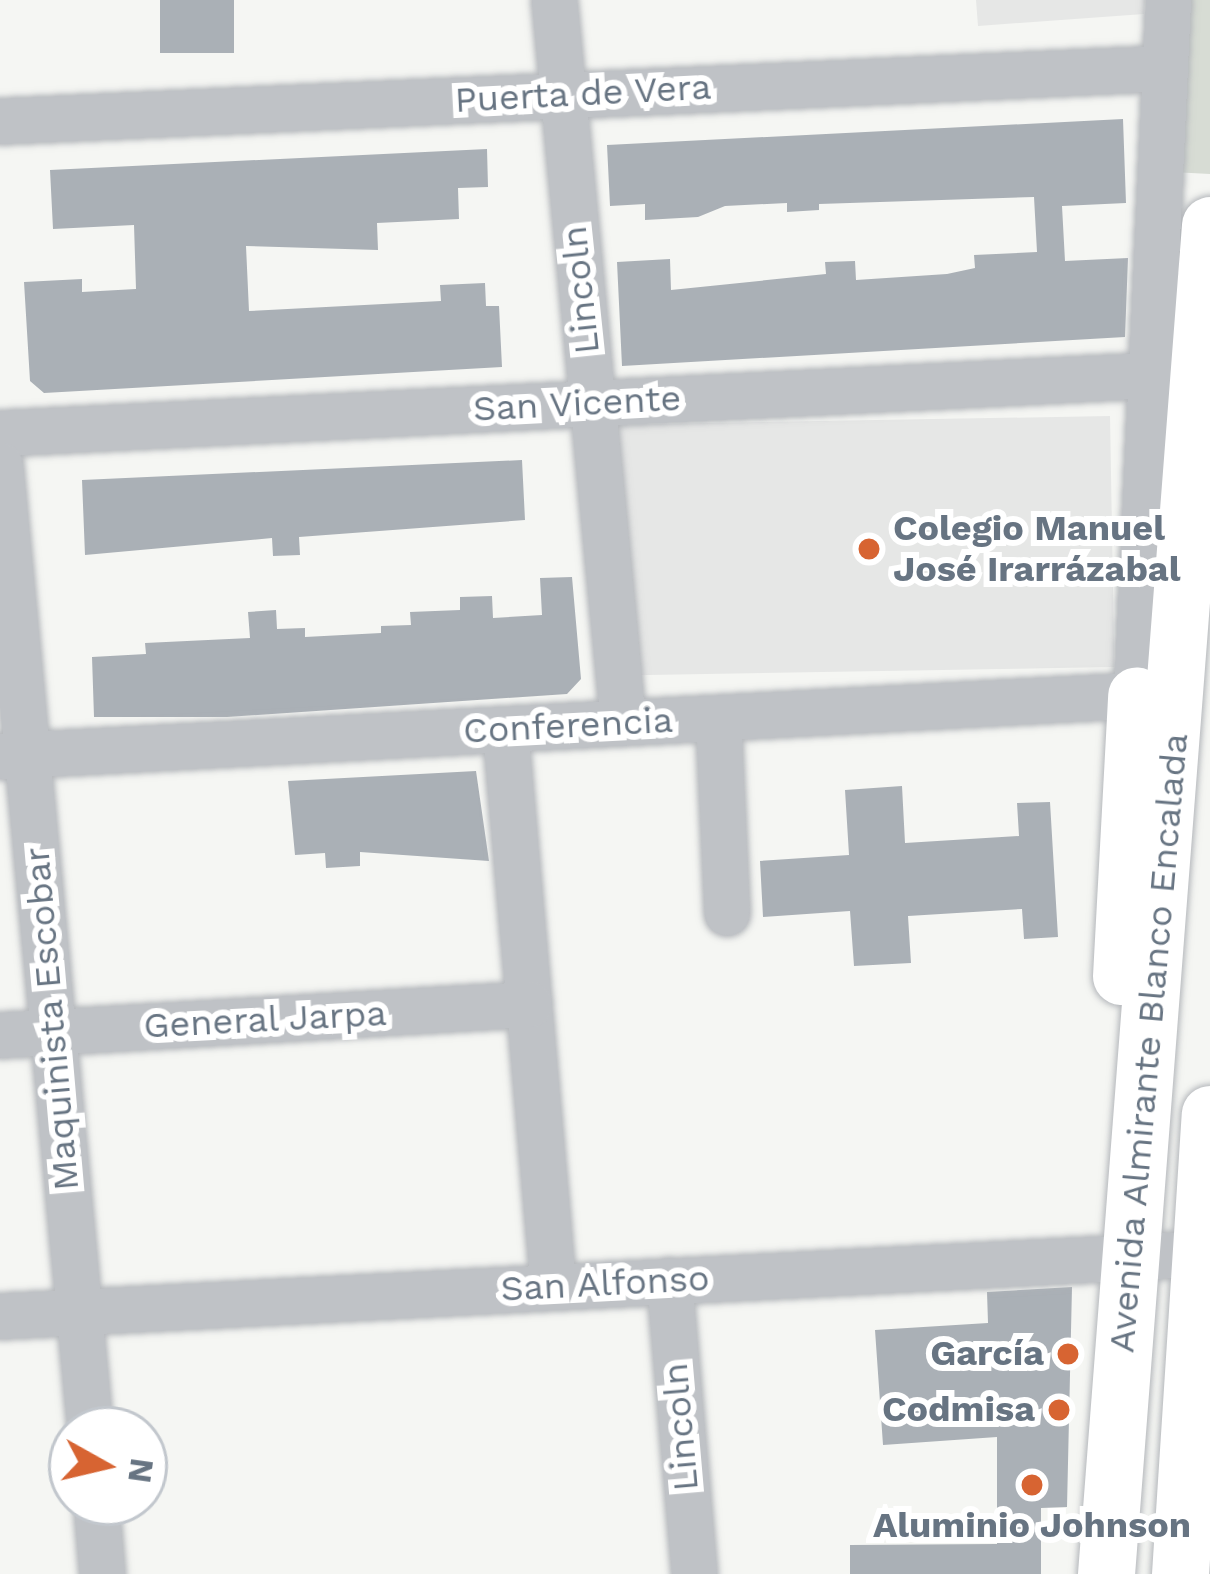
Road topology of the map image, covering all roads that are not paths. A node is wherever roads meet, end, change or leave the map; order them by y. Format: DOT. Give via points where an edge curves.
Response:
graph roads {
  1 [pos="554,0"];
  2 [pos="1168,0"];
  3 [pos="1165,68"];
  4 [pos="562,95"];
  5 [pos="0,121"];
  6 [pos="1210,225"];
  7 [pos="1154,375"];
  8 [pos="592,404"];
  9 [pos="0,434"];
  10 [pos="0,465"];
  11 [pos="1136,695"];
  12 [pos="718,718"];
  13 [pos="622,723"];
  14 [pos="505,729"];
  15 [pos="14,756"];
  16 [pos="727,913"];
  17 [pos="529,1004"];
  18 [pos="53,1032"];
  19 [pos="0,1036"];
  20 [pos="1210,1114"];
  21 [pos="1140,1123"];
  22 [pos="1205,1253"];
  23 [pos="1130,1259"];
  24 [pos="669,1280"];
  25 [pos="553,1286"];
  26 [pos="79,1311"];
  27 [pos="0,1316"];
  28 [pos="88,1406"];
  29 [pos="98,1526"];
  30 [pos="102,1574"];
  31 [pos="694,1574"];
  32 [pos="1106,1574"];
  33 [pos="1180,1574"];
  1 -- 4 [label="street, Lincoln"];
  2 -- 3 [label="street, Avenida Almirante Blanco Encalada"];
  3 -- 4 [label="street, Puerta de Vera"];
  3 -- 7 [label="street, Avenida Almirante Blanco Encalada"];
  4 -- 5 [label="street, Puerta de Vera"];
  4 -- 8 [label="street, Lincoln"];
  6 -- 21 [label="main road, Avenida Almirante Blanco Encalada"];
  7 -- 8 [label="street, San Vicente"];
  7 -- 11 [label="street, Avenida Almirante Blanco Encalada"];
  8 -- 9 [label="street, San Vicente"];
  8 -- 13 [label="street, Lincoln"];
  10 -- 15 [label="street, Maquinista Escobar"];
  11 -- 12 [label="street, Conferencia"];
  11 -- 21 [label="main road" via="1120,947"];
  12 -- 13 [label="street, Conferencia"];
  12 -- 16 [label="street"];
  13 -- 14 [label="street, Conferencia"];
  14 -- 15 [label="street, Conferencia"];
  14 -- 17 [label="street"];
  15 -- 18 [label="street, Maquinista Escobar"];
  17 -- 18 [label="street, General Jarpa"];
  17 -- 25 [label="street"];
  18 -- 19 [label="street, General Jarpa"];
  18 -- 26 [label="street, Maquinista Escobar"];
  20 -- 22 [label="main road, Avenida Almirante Blanco Encalada"];
  21 -- 23 [label="main road, Avenida Almirante Blanco Encalada"];
  22 -- 23 [label="street, San Alfonso"];
  22 -- 33 [label="main road, Avenida Almirante Blanco Encalada"];
  23 -- 24 [label="street, San Alfonso"];
  23 -- 32 [label="main road, Avenida Almirante Blanco Encalada"];
  24 -- 25 [label="street, San Alfonso"];
  24 -- 31 [label="street, Lincoln"];
  25 -- 26 [label="street, San Alfonso"];
  26 -- 27 [label="street, San Alfonso"];
  26 -- 28 [label="street, Maquinista Escobar"];
  29 -- 30 [label="street"];
}
